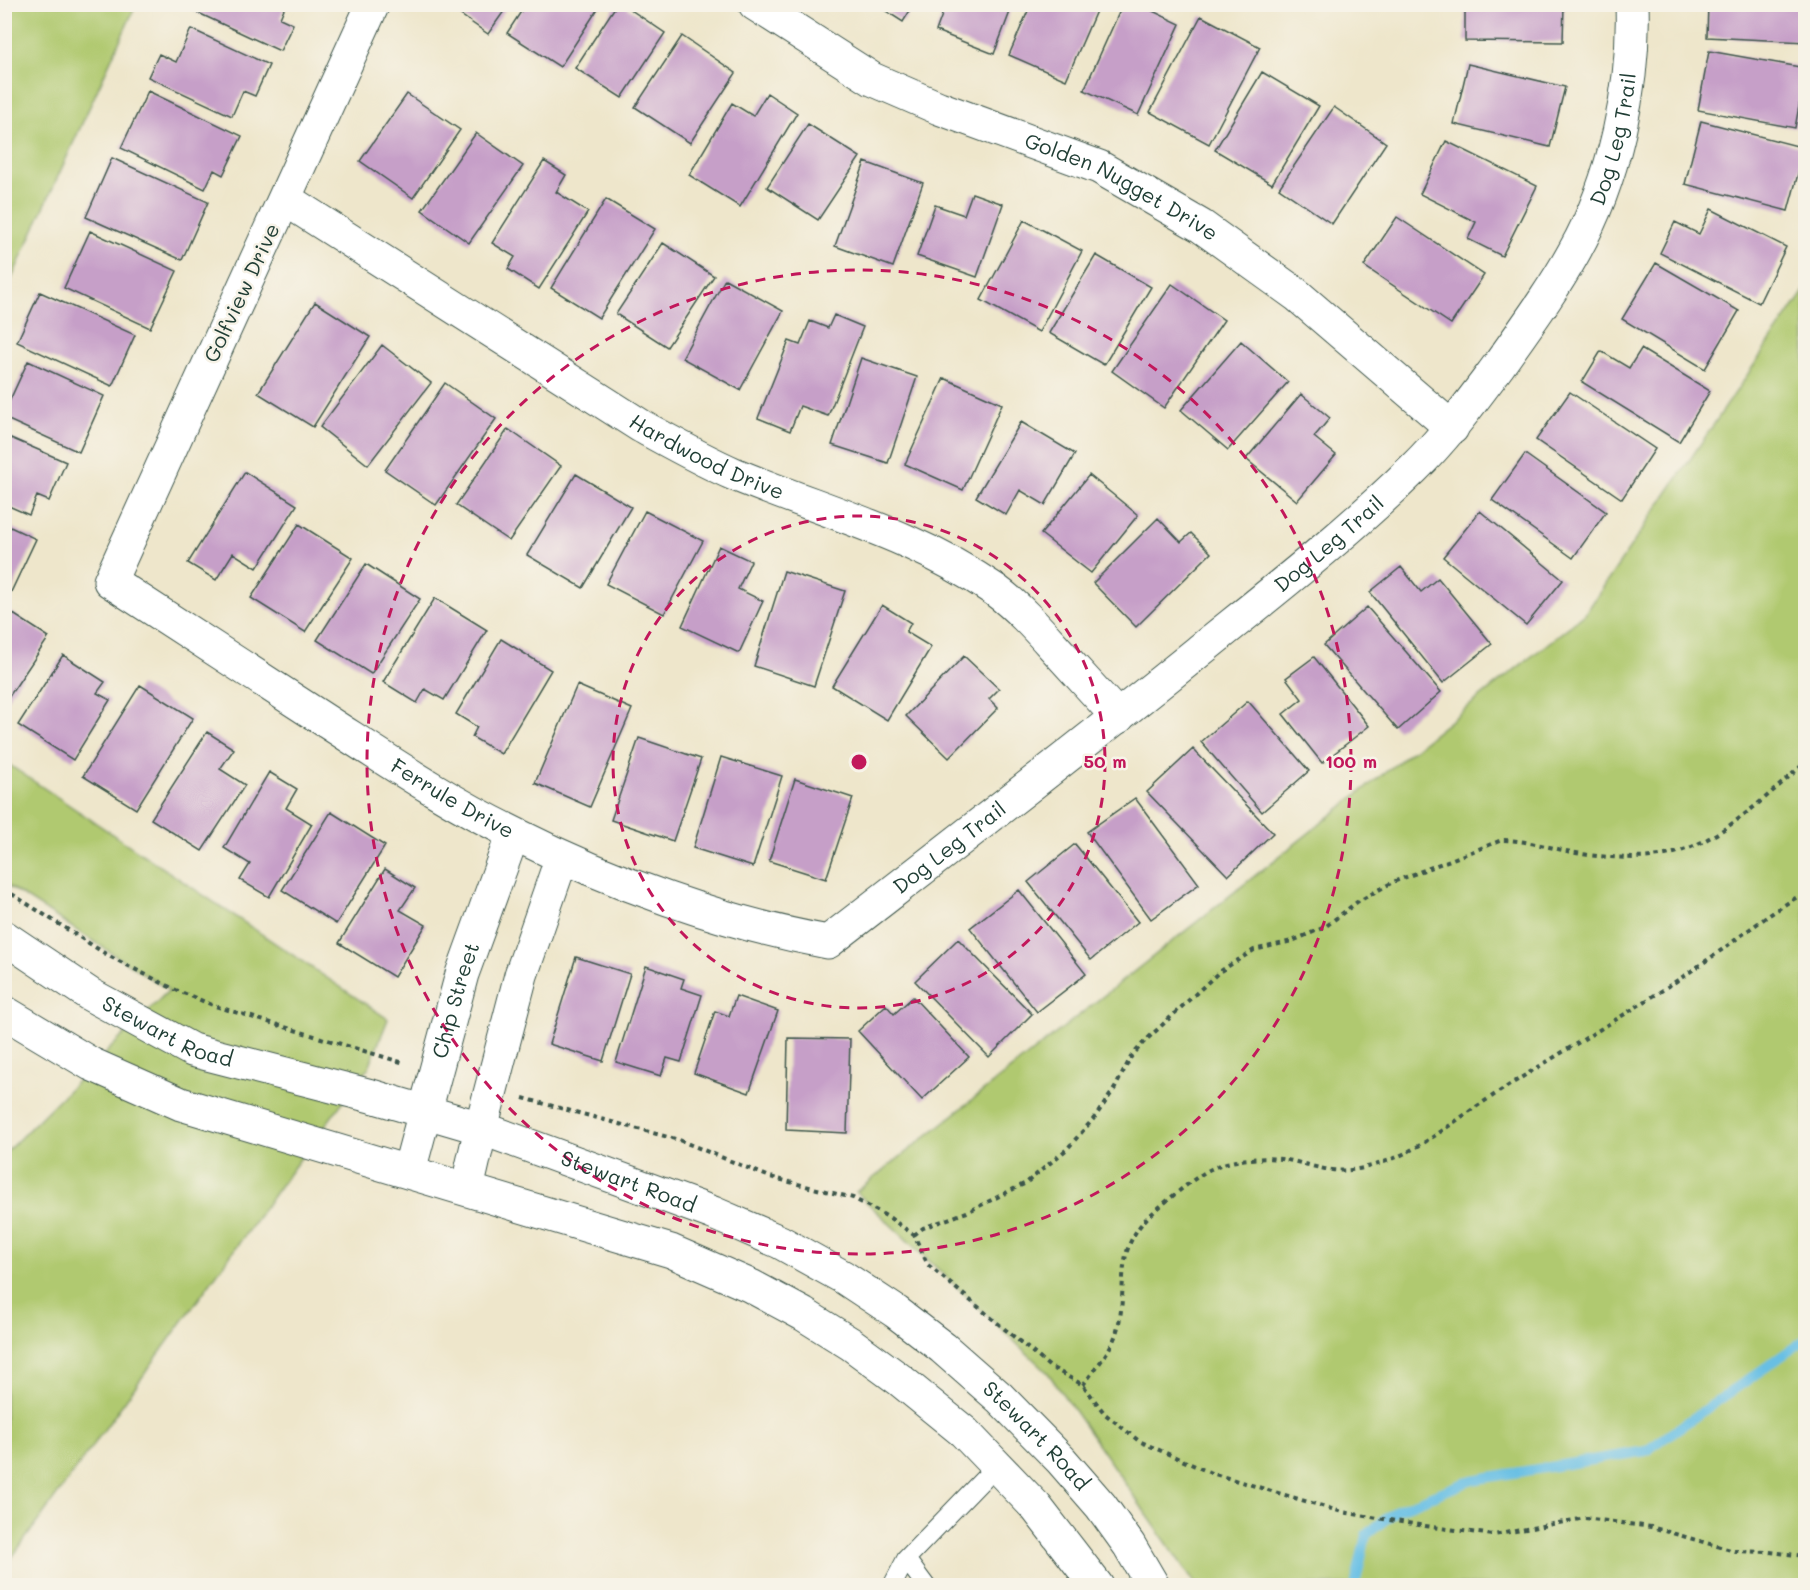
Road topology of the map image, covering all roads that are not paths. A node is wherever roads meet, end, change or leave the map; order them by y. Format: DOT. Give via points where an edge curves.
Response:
graph roads {
  1 [pos="373,4"];
  2 [pos="755,4"];
  3 [pos="1632,4"];
  4 [pos="285,200"];
  5 [pos="1452,428"];
  6 [pos="110,581"];
  7 [pos="1118,717"];
  8 [pos="513,834"];
  9 [pos="562,857"];
  10 [pos="4,937"];
  11 [pos="828,942"];
  12 [pos="4,1012"];
  13 [pos="425,1111"];
  14 [pos="481,1128"];
  15 [pos="409,1172"];
  16 [pos="467,1189"];
  17 [pos="997,1465"];
  18 [pos="906,1559"];
  19 [pos="892,1586"];
  20 [pos="926,1586"];
  21 [pos="1097,1586"];
  22 [pos="1153,1586"];
  1 -- 4 [label="street, Golfview Drive"];
  2 -- 5 [label="street, Golden Nugget Drive" via="872,79 1099,167 1201,226 1297,295"];
  3 -- 5 [label="street, Dog Leg Trail" via="1632,60 1623,109 1610,165 1593,210 1549,293"];
  4 -- 6 [label="street, Golfview Drive"];
  4 -- 7 [label="street, Hardwood Drive" via="684,450 735,474 890,532 962,569 1026,616"];
  5 -- 7 [label="street, Dog Leg Trail" via="1367,513"];
  6 -- 8 [label="street, Ferrule Drive" via="405,772"];
  7 -- 11 [label="street, Dog Leg Trail"];
  8 -- 9 [label="street, Ferrule Drive"];
  8 -- 13 [label="street, Chip Street" via="462,974"];
  9 -- 11 [label="street, Ferrule Drive" via="630,885 747,924"];
  9 -- 14 [label="street" via="521,975"];
  10 -- 13 [label="street, Stewart Road" via="89,994 192,1050"];
  12 -- 15 [label="street" via="91,1064 181,1104"];
  13 -- 14 [label="street, Stewart Road"];
  13 -- 15 [label="street, Chip Street"];
  14 -- 16 [label="street"];
  14 -- 22 [label="street, Stewart Road" via="713,1212 780,1242 896,1312 1000,1398 1061,1460 1101,1506"];
  15 -- 16 [label="street"];
  16 -- 17 [label="street" via="671,1251 752,1286 859,1350 964,1432"];
  17 -- 18 [label="lane"];
  17 -- 21 [label="street"];
  18 -- 19 [label="lane"];
  18 -- 20 [label="lane"];
}
